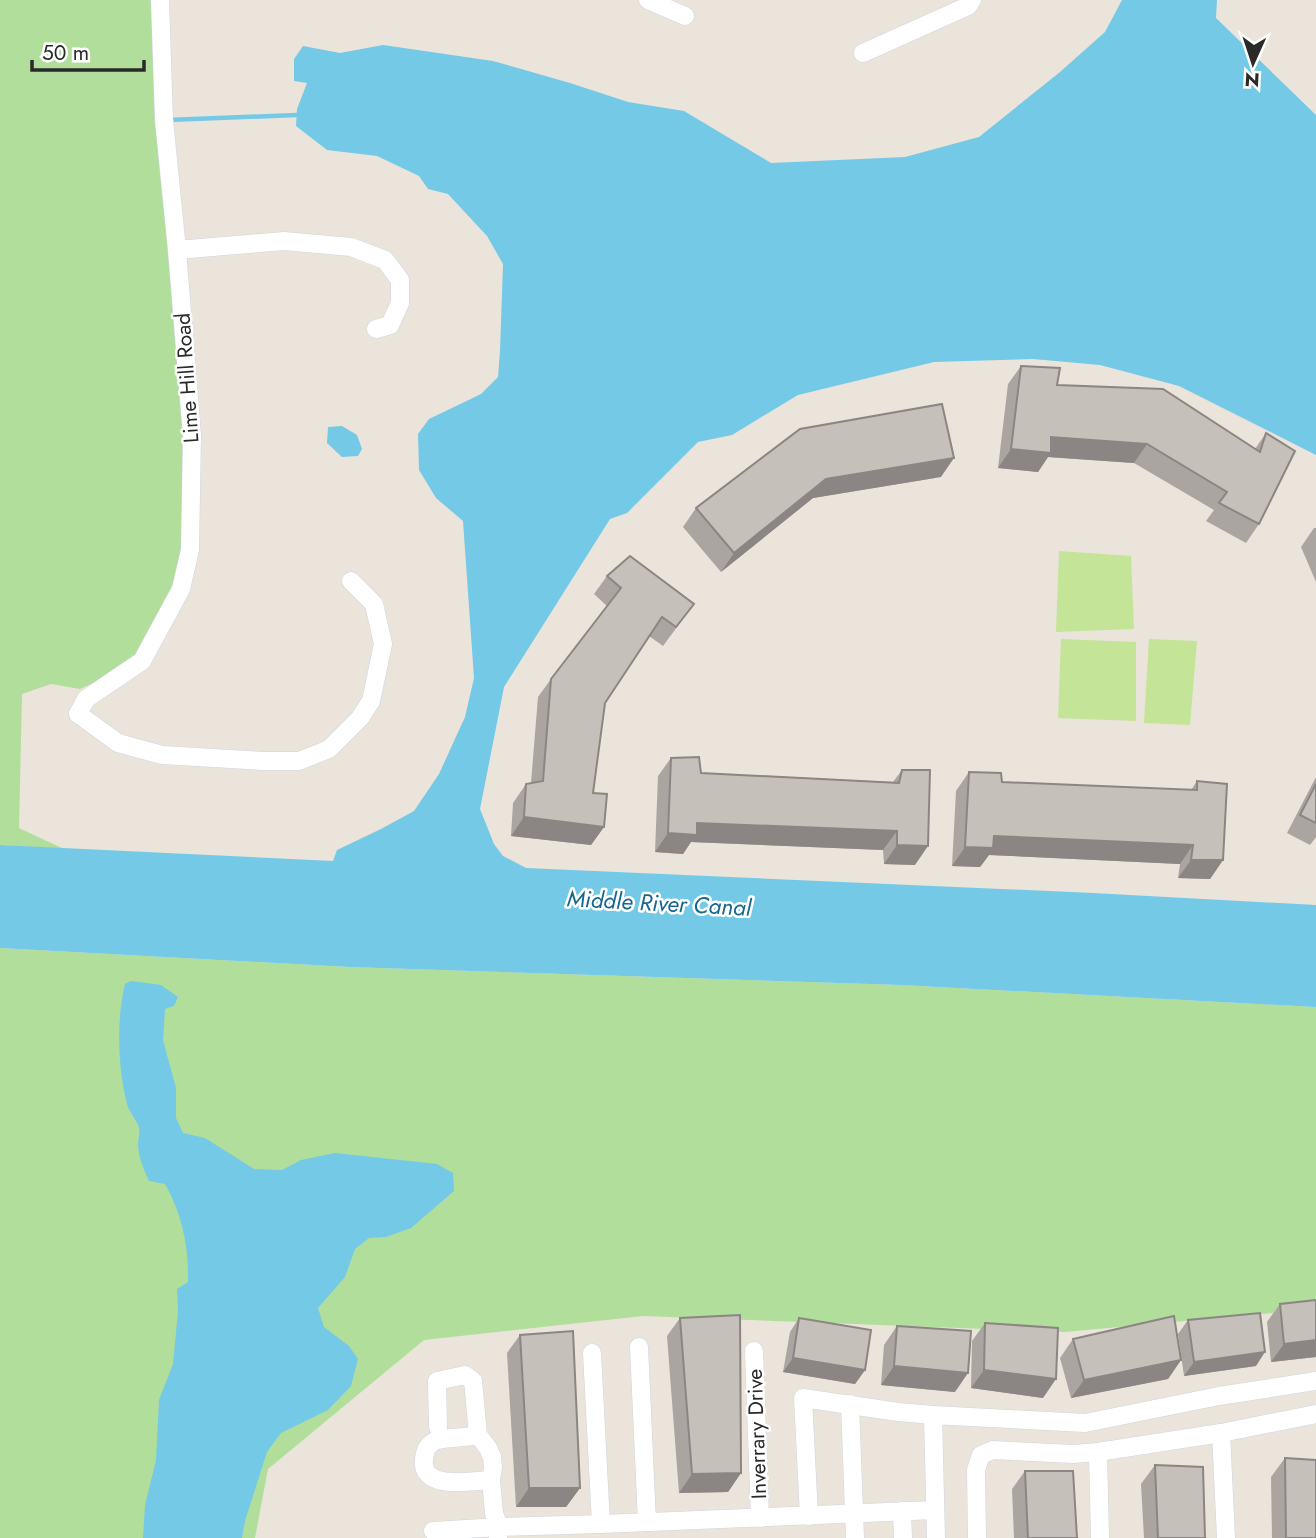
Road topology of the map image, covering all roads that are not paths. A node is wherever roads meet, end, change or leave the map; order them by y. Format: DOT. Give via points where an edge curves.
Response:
graph roads {
  1 [pos="160,0"];
  2 [pos="648,0"];
  3 [pos="972,0"];
  4 [pos="685,16"];
  5 [pos="863,53"];
  6 [pos="177,250"];
  7 [pos="376,329"];
  8 [pos="351,581"];
  9 [pos="639,1347"];
  10 [pos="754,1351"];
  11 [pos="592,1353"];
  12 [pos="1316,1381"];
  13 [pos="850,1404"];
  14 [pos="1316,1414"];
  15 [pos="933,1415"];
  16 [pos="438,1427"];
  17 [pos="1221,1433"];
  18 [pos="478,1435"];
  19 [pos="1098,1452"];
  20 [pos="491,1480"];
  21 [pos="935,1510"];
  22 [pos="902,1511"];
  23 [pos="854,1514"];
  24 [pos="809,1516"];
  25 [pos="760,1518"];
  26 [pos="647,1522"];
  27 [pos="597,1529"];
  28 [pos="433,1531"];
  29 [pos="548,1532"];
  30 [pos="498,1533"];
  31 [pos="855,1538"];
  32 [pos="903,1538"];
  33 [pos="936,1538"];
  34 [pos="977,1538"];
  35 [pos="1100,1538"];
  36 [pos="1226,1538"];
  1 -- 6 [label="street, Lime Hill Road" via="164,120"];
  2 -- 4 [label="street"];
  3 -- 5 [label="street" via="968,6"];
  6 -- 7 [label="street" via="284,241 351,247 385,260 400,280 400,303 390,325"];
  6 -- 8 [label="street, Lime Hill Road" via="192,436 190,550 181,589 142,661 86,699 78,714 118,743 162,755 299,761 329,749 371,701 383,644 374,604"];
  9 -- 26 [label="street"];
  10 -- 25 [label="street, Inverrary Drive"];
  11 -- 27 [label="street"];
  12 -- 15 [label="street" via="1085,1423"];
  13 -- 15 [label="street"];
  13 -- 23 [label="street"];
  13 -- 24 [label="street" via="803,1398"];
  14 -- 17 [label="street"];
  15 -- 21 [label="street"];
  16 -- 18 [label="street" via="437,1381 465,1375 473,1381"];
  17 -- 19 [label="street"];
  17 -- 36 [label="street"];
  18 -- 20 [label="street" via="492,1457"];
  18 -- 20 [label="street" via="433,1442 427,1447 424,1465 427,1473 443,1482"];
  19 -- 34 [label="street" via="993,1450 981,1455 976,1470"];
  19 -- 35 [label="street"];
  20 -- 30 [label="street"];
  21 -- 22 [label="street"];
  21 -- 33 [label="street"];
  22 -- 23 [label="street"];
  22 -- 32 [label="street"];
  23 -- 24 [label="street"];
  23 -- 31 [label="street"];
  24 -- 25 [label="street"];
  25 -- 26 [label="street"];
  26 -- 27 [label="street"];
  27 -- 29 [label="street"];
  28 -- 30 [label="street"];
  29 -- 30 [label="street"];
}
